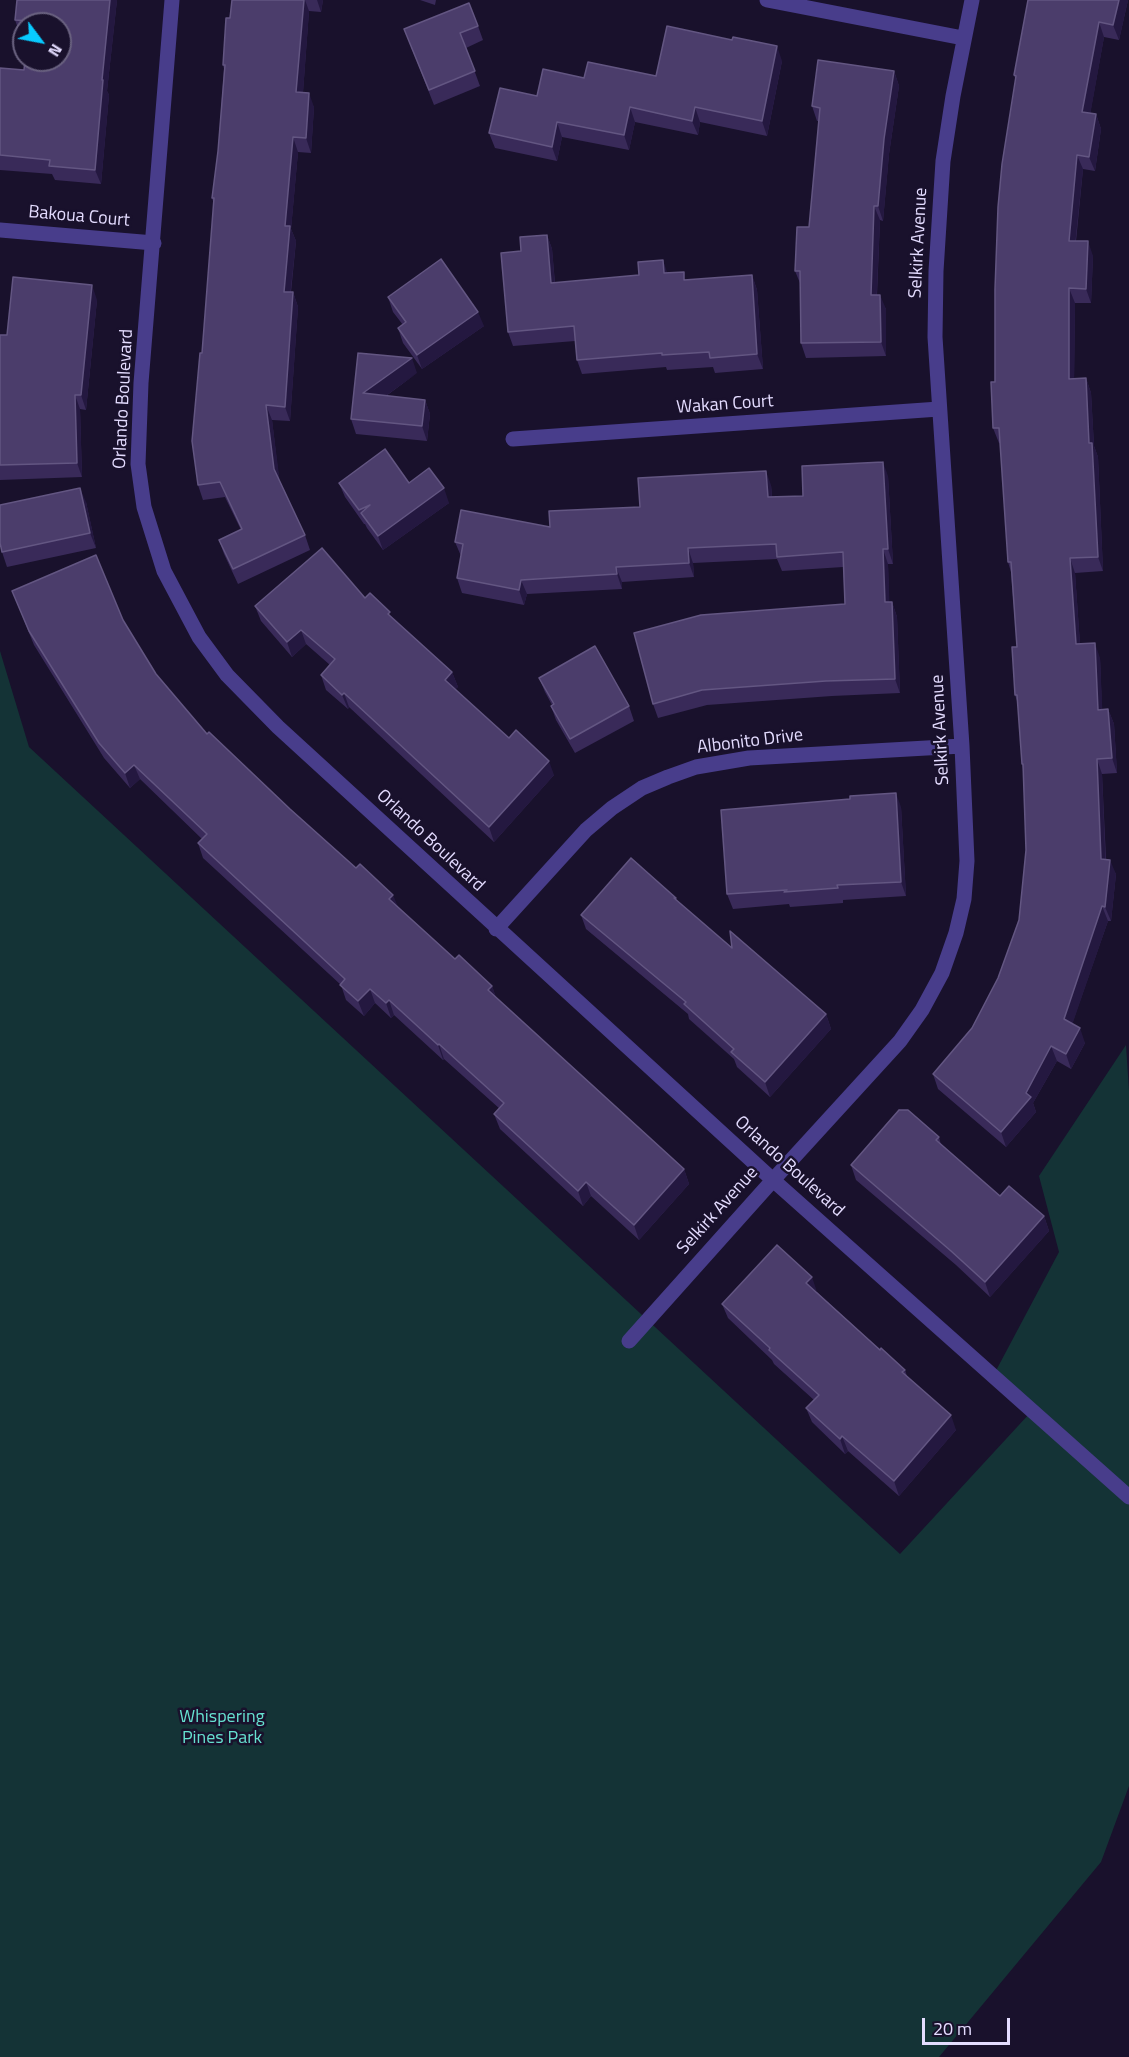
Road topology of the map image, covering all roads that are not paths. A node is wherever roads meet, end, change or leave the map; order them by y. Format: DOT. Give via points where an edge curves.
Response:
graph roads {
  1 [pos="172,0"];
  2 [pos="767,0"];
  3 [pos="972,0"];
  4 [pos="963,38"];
  5 [pos="0,230"];
  6 [pos="154,243"];
  7 [pos="939,409"];
  8 [pos="513,439"];
  9 [pos="962,746"];
  10 [pos="496,929"];
  11 [pos="772,1179"];
  12 [pos="629,1341"];
  13 [pos="1129,1497"];
  1 -- 6 [label="street, Orlando Boulevard"];
  2 -- 4 [label="street"];
  3 -- 4 [label="street, Selkirk Avenue"];
  4 -- 7 [label="street, Selkirk Avenue" via="943,161 939,212 935,337"];
  5 -- 6 [label="street, Bakoua Court"];
  6 -- 10 [label="street, Orlando Boulevard" via="138,464 149,528 176,596 199,637 249,699"];
  7 -- 8 [label="street, Wakan Court"];
  7 -- 9 [label="street, Selkirk Avenue"];
  9 -- 10 [label="street, Albonito Drive" via="748,758 696,767 668,777 642,788 586,830"];
  9 -- 11 [label="street, Selkirk Avenue" via="967,861 964,899 942,973 900,1041"];
  10 -- 11 [label="street, Orlando Boulevard"];
  11 -- 12 [label="street, Selkirk Avenue"];
  11 -- 13 [label="street, Orlando Boulevard"];
}
